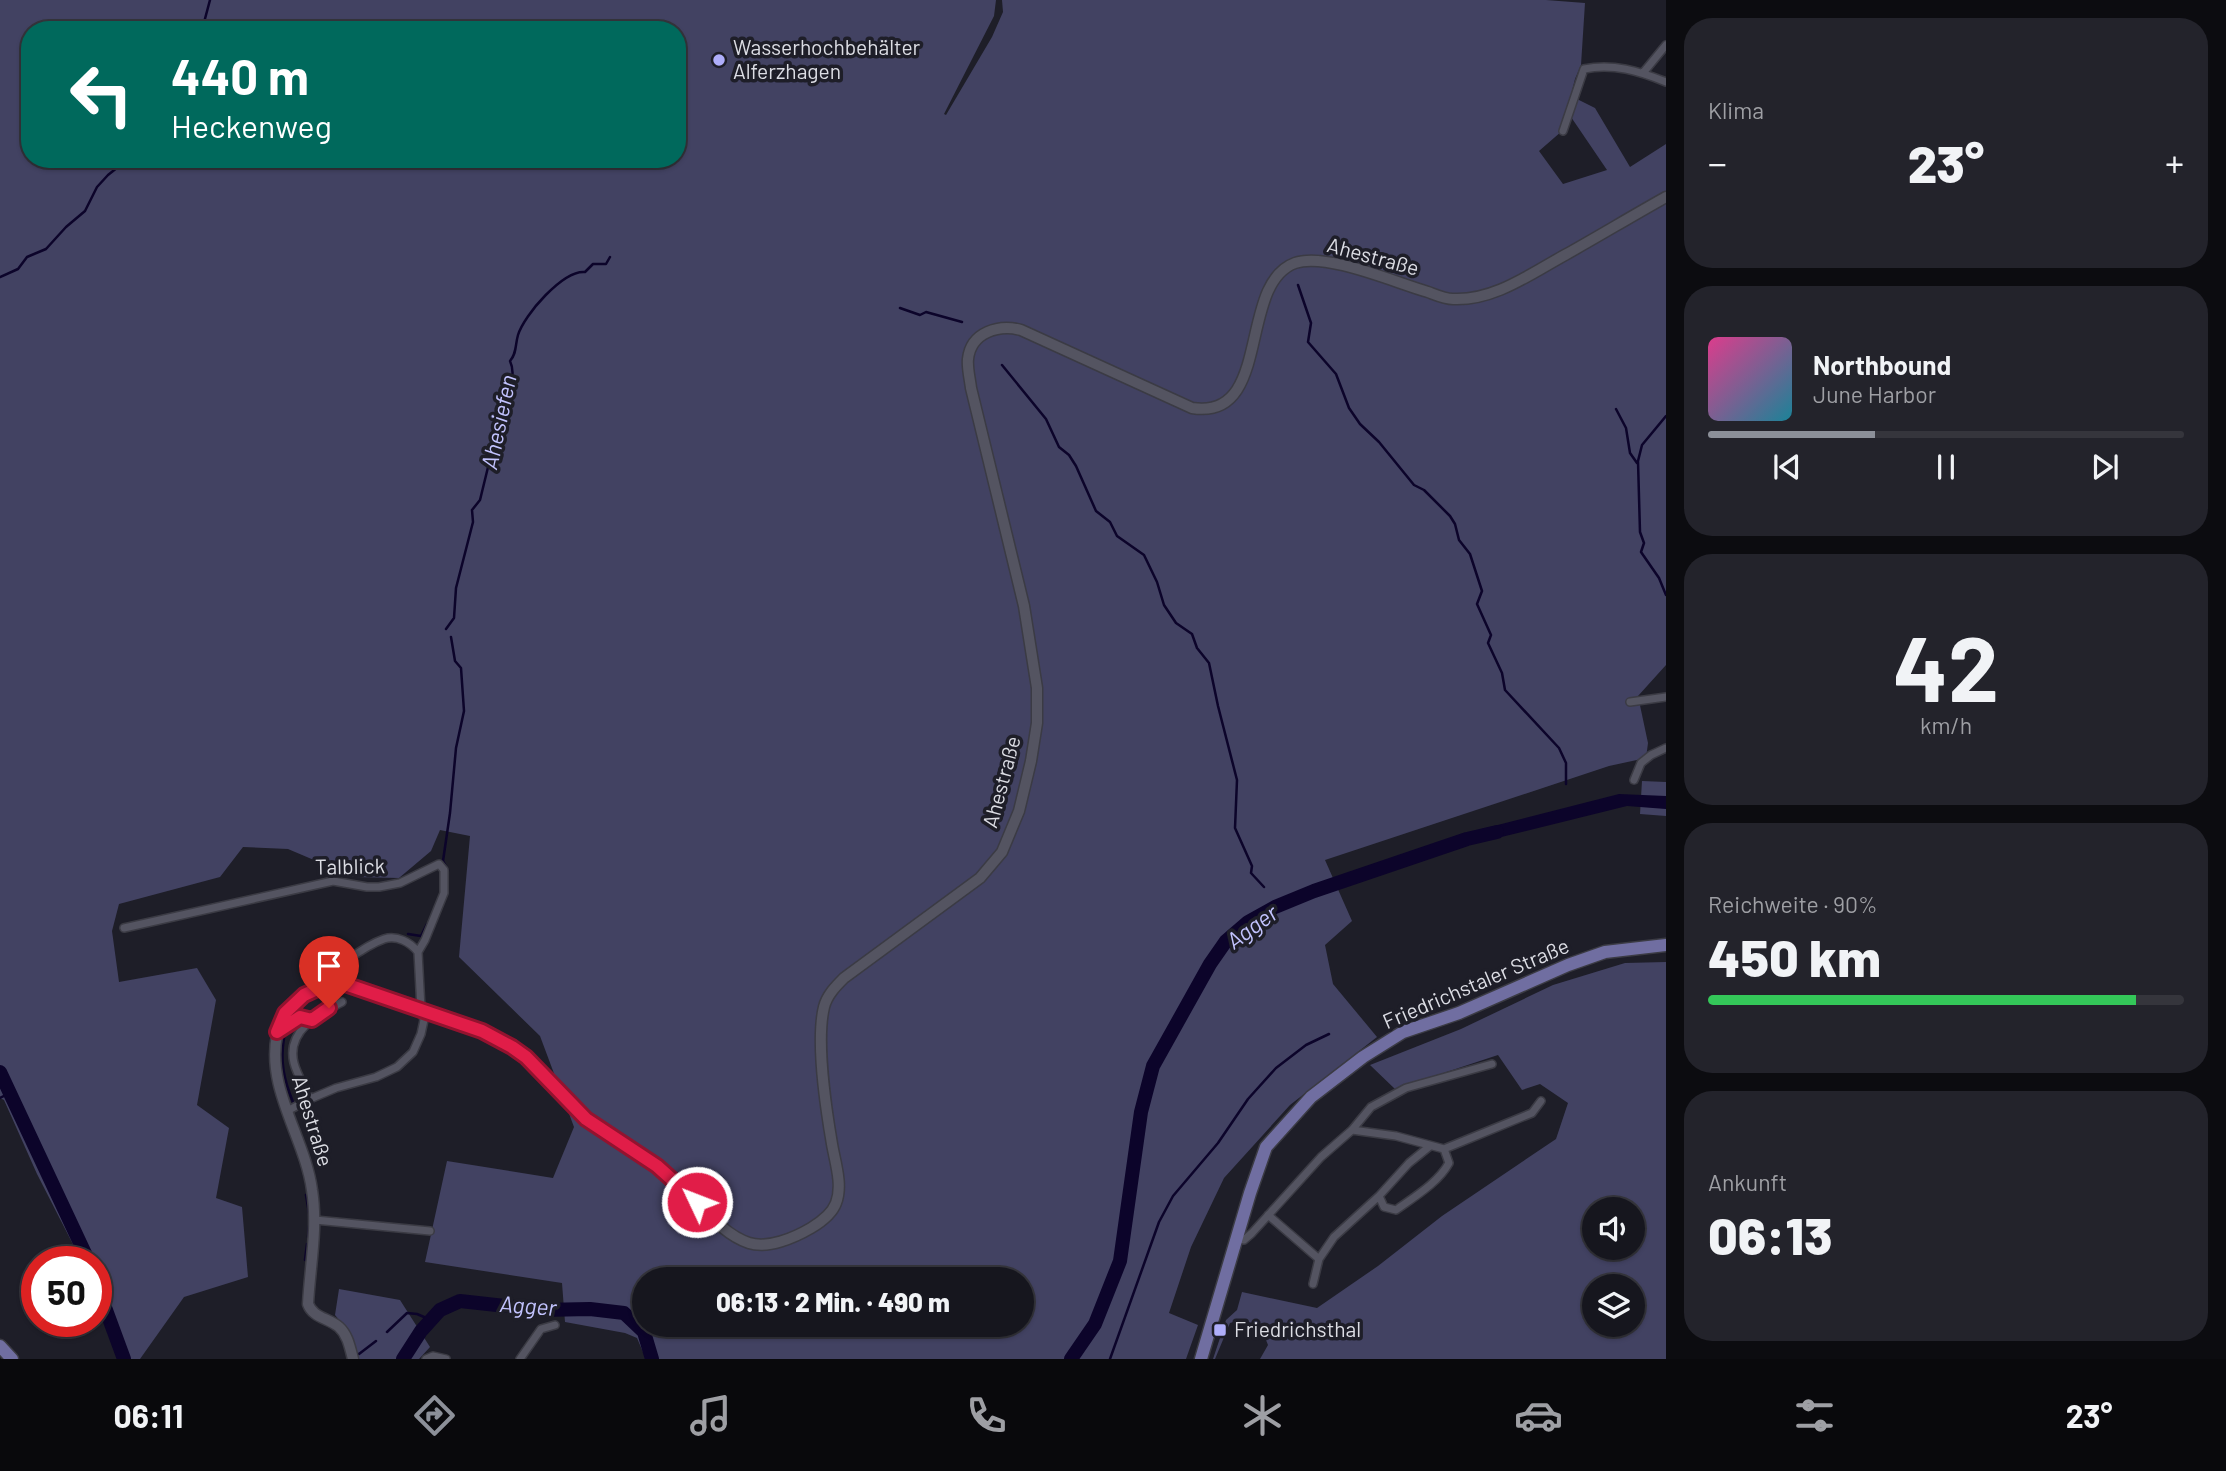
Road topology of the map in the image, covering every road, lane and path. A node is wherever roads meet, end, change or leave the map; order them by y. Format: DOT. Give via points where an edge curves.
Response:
graph roads {
  1 [pos="1666,45"];
  2 [pos="1643,73"];
  3 [pos="1666,82"];
  4 [pos="1563,131"];
  5 [pos="1666,197"];
  6 [pos="1666,697"];
  7 [pos="1630,702"];
  8 [pos="1666,748"];
  9 [pos="1634,780"];
  10 [pos="124,928"];
  11 [pos="1666,945"];
  12 [pos="418,951"];
  13 [pos="317,989"];
  14 [pos="342,1002"];
  15 [pos="421,1009"];
  16 [pos="312,1020"];
  17 [pos="277,1032"];
  18 [pos="1492,1064"];
  19 [pos="310,1099"];
  20 [pos="1541,1101"];
  21 [pos="287,1111"];
  22 [pos="1352,1130"];
  23 [pos="1430,1146"];
  24 [pos="1444,1149"];
  25 [pos="1379,1196"];
  26 [pos="1268,1215"];
  27 [pos="315,1220"];
  28 [pos="430,1231"];
  29 [pos="1238,1239"];
  30 [pos="1319,1259"];
  31 [pos="1313,1284"];
  32 [pos="555,1325"];
  33 [pos="0,1346"];
  34 [pos="12,1359"];
  35 [pos="353,1359"];
  36 [pos="426,1359"];
  37 [pos="446,1359"];
  38 [pos="520,1359"];
  39 [pos="1201,1359"];
  1 -- 2 [label="street"];
  2 -- 3 [label="street"];
  2 -- 4 [label="street" via="1613,66 1584,68"];
  5 -- 15 [label="main road, Ahestraße" via="1504,289 1473,299 1450,299 1338,265 1308,260 1293,264 1270,289 1235,394 1202,410 1021,330 995,327 979,338 968,360 971,388 1024,606 1037,688 1031,761 1019,811 1002,852 980,878 831,991 822,1027 826,1109 839,1181 836,1202 826,1217 810,1228 769,1243 751,1244 738,1238 657,1166 586,1119 526,1057 482,1031"];
  6 -- 7 [label="street"];
  8 -- 9 [label="street" via="1641,763"];
  10 -- 12 [label="street, Talblick" via="333,881 367,887 390,885 439,864 444,870 444,893"];
  11 -- 29 [label="main road, Friedrichstaler Straße" via="1605,952 1568,965 1403,1032 1363,1057 1311,1097 1266,1147"];
  12 -- 13 [label="street" via="411,943 385,939 346,961"];
  12 -- 15 [label="street, Talblick"];
  13 -- 15 [label="main road, Ahestraße" via="345,984"];
  13 -- 17 [label="main road, Ahestraße" via="293,1003"];
  14 -- 16 [label="street"];
  15 -- 19 [label="street, Talblick" via="424,1020 414,1052 397,1068"];
  16 -- 17 [label="street" via="300,1017"];
  16 -- 19 [label="street" via="298,1032 293,1050 294,1064"];
  17 -- 21 [label="main road, Ahestraße" via="275,1066"];
  18 -- 22 [label="street" via="1406,1088 1371,1107"];
  19 -- 21 [label="street, Talblick"];
  20 -- 24 [label="street" via="1532,1113"];
  21 -- 27 [label="main road, Ahestraße" via="304,1157"];
  22 -- 23 [label="street"];
  22 -- 26 [label="street"];
  23 -- 24 [label="street"];
  23 -- 25 [label="street"];
  24 -- 25 [label="street" via="1450,1163 1410,1200 1395,1210 1384,1207"];
  25 -- 30 [label="street" via="1334,1237"];
  26 -- 29 [label="street" via="1244,1240"];
  26 -- 30 [label="street"];
  27 -- 28 [label="street"];
  27 -- 35 [label="main road, Ahestraße" via="308,1304 314,1313 340,1328"];
  29 -- 39 [label="main road, Friedrichstaler Straße"];
  30 -- 31 [label="street"];
  32 -- 38 [label="street" via="541,1329"];
  33 -- 34 [label="main road"];
  36 -- 37 [label="street"];
}
